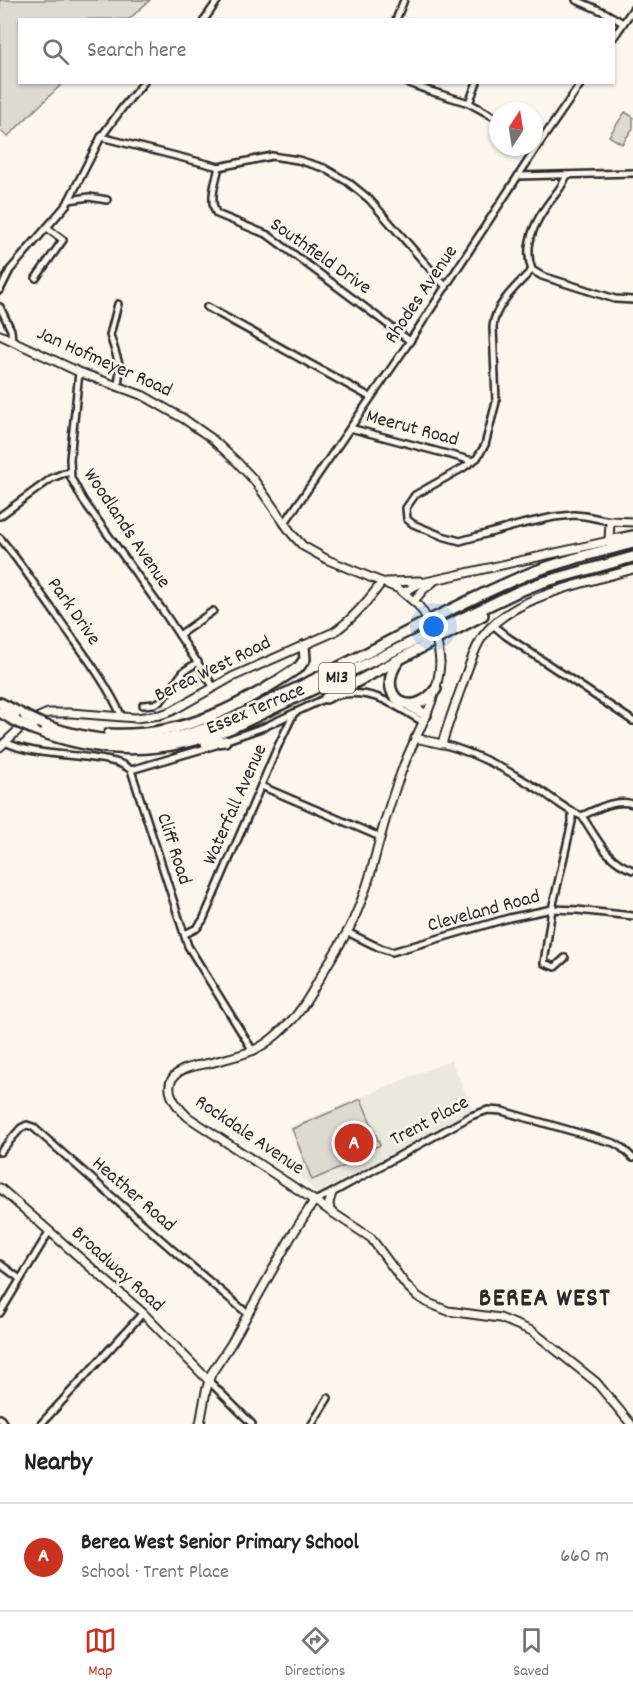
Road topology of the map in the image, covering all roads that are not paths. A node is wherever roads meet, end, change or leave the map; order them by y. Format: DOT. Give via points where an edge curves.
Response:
graph roads {
  1 [pos="218,0"];
  2 [pos="404,0"];
  3 [pos="576,0"];
  4 [pos="633,9"];
  5 [pos="205,18"];
  6 [pos="397,18"];
  7 [pos="614,18"];
  8 [pos="615,18"];
  9 [pos="623,23"];
  10 [pos="615,35"];
  11 [pos="142,84"];
  12 [pos="411,84"];
  13 [pos="476,84"];
  14 [pos="581,84"];
  15 [pos="469,103"];
  16 [pos="489,114"];
  17 [pos="543,135"];
  18 [pos="101,137"];
  19 [pos="530,156"];
  20 [pos="219,167"];
  21 [pos="633,173"];
  22 [pos="518,176"];
  23 [pos="566,176"];
  24 [pos="69,200"];
  25 [pos="107,200"];
  26 [pos="47,228"];
  27 [pos="532,270"];
  28 [pos="36,278"];
  29 [pos="446,287"];
  30 [pos="0,290"];
  31 [pos="633,300"];
  32 [pos="118,303"];
  33 [pos="207,307"];
  34 [pos="1,313"];
  35 [pos="0,335"];
  36 [pos="12,341"];
  37 [pos="410,341"];
  38 [pos="79,372"];
  39 [pos="118,387"];
  40 [pos="370,397"];
  41 [pos="350,428"];
  42 [pos="474,461"];
  43 [pos="70,472"];
  44 [pos="0,516"];
  45 [pos="610,521"];
  46 [pos="633,522"];
  47 [pos="284,524"];
  48 [pos="633,536"];
  49 [pos="0,538"];
  50 [pos="609,541"];
  51 [pos="633,543"];
  52 [pos="633,557"];
  53 [pos="633,569"];
  54 [pos="437,579"];
  55 [pos="550,580"];
  56 [pos="382,582"];
  57 [pos="404,592"];
  58 [pos="416,603"];
  59 [pos="213,611"];
  60 [pos="493,625"];
  61 [pos="179,635"];
  62 [pos="304,646"];
  63 [pos="401,658"];
  64 [pos="198,662"];
  65 [pos="213,686"];
  66 [pos="436,689"];
  67 [pos="326,698"];
  68 [pos="0,703"];
  69 [pos="407,704"];
  70 [pos="117,705"];
  71 [pos="143,705"];
  72 [pos="0,712"];
  73 [pos="633,712"];
  74 [pos="294,714"];
  75 [pos="625,714"];
  76 [pos="109,716"];
  77 [pos="122,717"];
  78 [pos="425,718"];
  79 [pos="21,719"];
  80 [pos="633,720"];
  81 [pos="56,729"];
  82 [pos="415,738"];
  83 [pos="225,741"];
  84 [pos="442,744"];
  85 [pos="2,745"];
  86 [pos="105,747"];
  87 [pos="131,770"];
  88 [pos="261,786"];
  89 [pos="633,804"];
  90 [pos="572,812"];
  91 [pos="582,816"];
  92 [pos="380,837"];
  93 [pos="633,870"];
  94 [pos="552,909"];
  95 [pos="633,916"];
  96 [pos="347,932"];
  97 [pos="184,934"];
  98 [pos="565,958"];
  99 [pos="253,1051"];
  100 [pos="0,1152"];
  101 [pos="633,1158"];
  102 [pos="0,1188"];
  103 [pos="299,1190"];
  104 [pos="332,1193"];
  105 [pos="314,1201"];
  106 [pos="330,1211"];
  107 [pos="304,1216"];
  108 [pos="49,1232"];
  109 [pos="0,1264"];
  110 [pos="20,1279"];
  111 [pos="0,1313"];
  112 [pos="143,1313"];
  113 [pos="249,1314"];
  114 [pos="208,1380"];
  115 [pos="328,1398"];
  116 [pos="0,1418"];
  117 [pos="4,1424"];
  118 [pos="41,1424"];
  119 [pos="200,1424"];
  120 [pos="252,1424"];
  121 [pos="312,1424"];
  122 [pos="631,1424"];
  1 -- 5 [label="street"];
  2 -- 6 [label="street"];
  3 -- 7 [label="street"];
  4 -- 9 [label="street"];
  8 -- 9 [label="street"];
  9 -- 10 [label="street"];
  11 -- 18 [label="street"];
  12 -- 15 [label="street"];
  13 -- 15 [label="street"];
  14 -- 17 [label="street, Rhodes Avenue"];
  15 -- 16 [label="street"];
  18 -- 20 [label="street"];
  18 -- 24 [label="street"];
  19 -- 22 [label="street, Rhodes Avenue"];
  20 -- 29 [label="street" via="273,156 324,168 369,199"];
  20 -- 37 [label="street, Southfield Drive" via="213,200 217,214 268,235"];
  21 -- 23 [label="street"];
  22 -- 23 [label="street"];
  22 -- 29 [label="street, Rhodes Avenue"];
  23 -- 27 [label="street" via="532,232"];
  24 -- 25 [label="street"];
  24 -- 26 [label="street"];
  26 -- 28 [label="street" via="63,240"];
  26 -- 30 [label="street" via="10,270"];
  27 -- 31 [label="street" via="615,299"];
  27 -- 42 [label="street, Meerut Road" via="494,316 495,408 485,445"];
  29 -- 37 [label="street, Rhodes Avenue"];
  32 -- 39 [label="street" via="110,335 120,367"];
  33 -- 40 [label="street"];
  34 -- 36 [label="street" via="11,330"];
  35 -- 36 [label="street, Jan Hofmeyer Road"];
  36 -- 38 [label="street, Jan Hofmeyer Road"];
  37 -- 40 [label="street, Rhodes Avenue"];
  38 -- 39 [label="street, Jan Hofmeyer Road"];
  38 -- 43 [label="street, Woodlands Avenue"];
  39 -- 47 [label="street, Jan Hofmeyer Road" via="162,405 211,438 254,480"];
  40 -- 41 [label="street, Rhodes Avenue"];
  41 -- 42 [label="street, Meerut Road"];
  41 -- 47 [label="street, Rhodes Avenue"];
  42 -- 45 [label="street" via="411,499 406,508 410,522 464,540 574,515"];
  43 -- 44 [label="street" via="52,478"];
  43 -- 61 [label="street, Woodlands Avenue" via="84,501"];
  45 -- 46 [label="street"];
  45 -- 50 [label="street"];
  47 -- 56 [label="street, Jan Hofmeyer Road" via="309,550"];
  48 -- 50 [label="highway"];
  49 -- 70 [label="street, Park Drive"];
  50 -- 54 [label="street"];
  51 -- 81 [label="highway, M13" via="534,572 204,730 130,741 91,738"];
  52 -- 55 [label="highway, M13"];
  53 -- 60 [label="street" via="546,594"];
  54 -- 56 [label="street"];
  54 -- 57 [label="street"];
  54 -- 58 [label="street" via="423,590"];
  55 -- 63 [label="highway"];
  55 -- 86 [label="highway, M13" via="516,592 212,736 147,749"];
  56 -- 57 [label="street, Rockdale Avenue"];
  56 -- 62 [label="street, Berea West Road" via="341,627"];
  57 -- 58 [label="street, Rockdale Avenue"];
  58 -- 66 [label="street, Rockdale Avenue, bridge" via="436,640 440,663"];
  59 -- 61 [label="street"];
  60 -- 75 [label="street"];
  60 -- 84 [label="street" via="476,649"];
  61 -- 64 [label="street, Woodlands Avenue"];
  62 -- 65 [label="street, Berea West Road"];
  62 -- 81 [label="highway" via="305,659 299,667 206,719 130,734"];
  63 -- 67 [label="highway"];
  63 -- 69 [label="highway" via="392,670 390,684 395,696"];
  64 -- 65 [label="street, Woodlands Avenue"];
  64 -- 71 [label="street" via="184,670 160,702"];
  65 -- 77 [label="street, Berea West Road" via="172,711 146,718"];
  66 -- 69 [label="highway" via="424,701"];
  66 -- 78 [label="street, Rockdale Avenue"];
  67 -- 74 [label="street, Essex Terrace"];
  67 -- 78 [label="street, Essex Terrace" via="371,694"];
  68 -- 79 [label="highway, M13"];
  69 -- 78 [label="highway"];
  70 -- 76 [label="street"];
  70 -- 77 [label="street, Park Drive"];
  72 -- 79 [label="highway, M13"];
  73 -- 75 [label="street"];
  74 -- 83 [label="street, Essex Terrace"];
  74 -- 88 [label="street, Waterfall Avenue"];
  75 -- 80 [label="street"];
  76 -- 77 [label="street, Berea West Road"];
  76 -- 85 [label="street, Berea West Road" via="44,714 27,722"];
  78 -- 82 [label="street, Rockdale Avenue"];
  79 -- 81 [label="highway, M13, bridge"];
  79 -- 86 [label="highway, M13, bridge" via="33,729 64,740"];
  82 -- 84 [label="street"];
  82 -- 92 [label="street, Rockdale Avenue"];
  83 -- 86 [label="highway" via="151,752"];
  83 -- 87 [label="street, Essex Terrace"];
  84 -- 90 [label="street" via="482,757"];
  85 -- 87 [label="street" via="118,763"];
  87 -- 97 [label="street, Cliff Road"];
  88 -- 92 [label="street"];
  88 -- 97 [label="street, Waterfall Avenue" via="202,920 197,928"];
  89 -- 91 [label="street" via="614,803"];
  90 -- 91 [label="street"];
  90 -- 94 [label="street"];
  91 -- 93 [label="street" via="608,855"];
  92 -- 96 [label="street, Rockdale Avenue" via="366,888"];
  94 -- 95 [label="street, Cleveland Road"];
  94 -- 96 [label="street, Cleveland Road" via="392,951"];
  94 -- 98 [label="street" via="544,963 555,966"];
  96 -- 99 [label="street, Rockdale Avenue" via="295,1017"];
  97 -- 99 [label="street, Cliff Road"];
  99 -- 103 [label="street, Rockdale Avenue" via="179,1072 172,1080 172,1099 188,1117"];
  100 -- 113 [label="street, Heather Road" via="24,1126 33,1127"];
  101 -- 104 [label="street, Trent Place" via="614,1143 488,1110 455,1124"];
  102 -- 108 [label="street, Broadway Road"];
  103 -- 105 [label="street, Rockdale Avenue"];
  103 -- 107 [label="street"];
  104 -- 105 [label="street, Trent Place"];
  104 -- 106 [label="street"];
  105 -- 106 [label="street"];
  105 -- 107 [label="street, Rockdale Avenue"];
  106 -- 122 [label="street" via="371,1238 405,1284 426,1302 448,1311 500,1318 532,1330 596,1382"];
  107 -- 113 [label="street, Rockdale Avenue"];
  108 -- 110 [label="street"];
  108 -- 112 [label="street, Broadway Road"];
  109 -- 110 [label="street"];
  110 -- 111 [label="street"];
  112 -- 114 [label="street, Broadway Road"];
  112 -- 118 [label="street"];
  113 -- 114 [label="street, Rockdale Avenue"];
  114 -- 119 [label="street, Rockdale Avenue"];
  114 -- 120 [label="street"];
  115 -- 121 [label="street"];
  116 -- 117 [label="street"];
}
